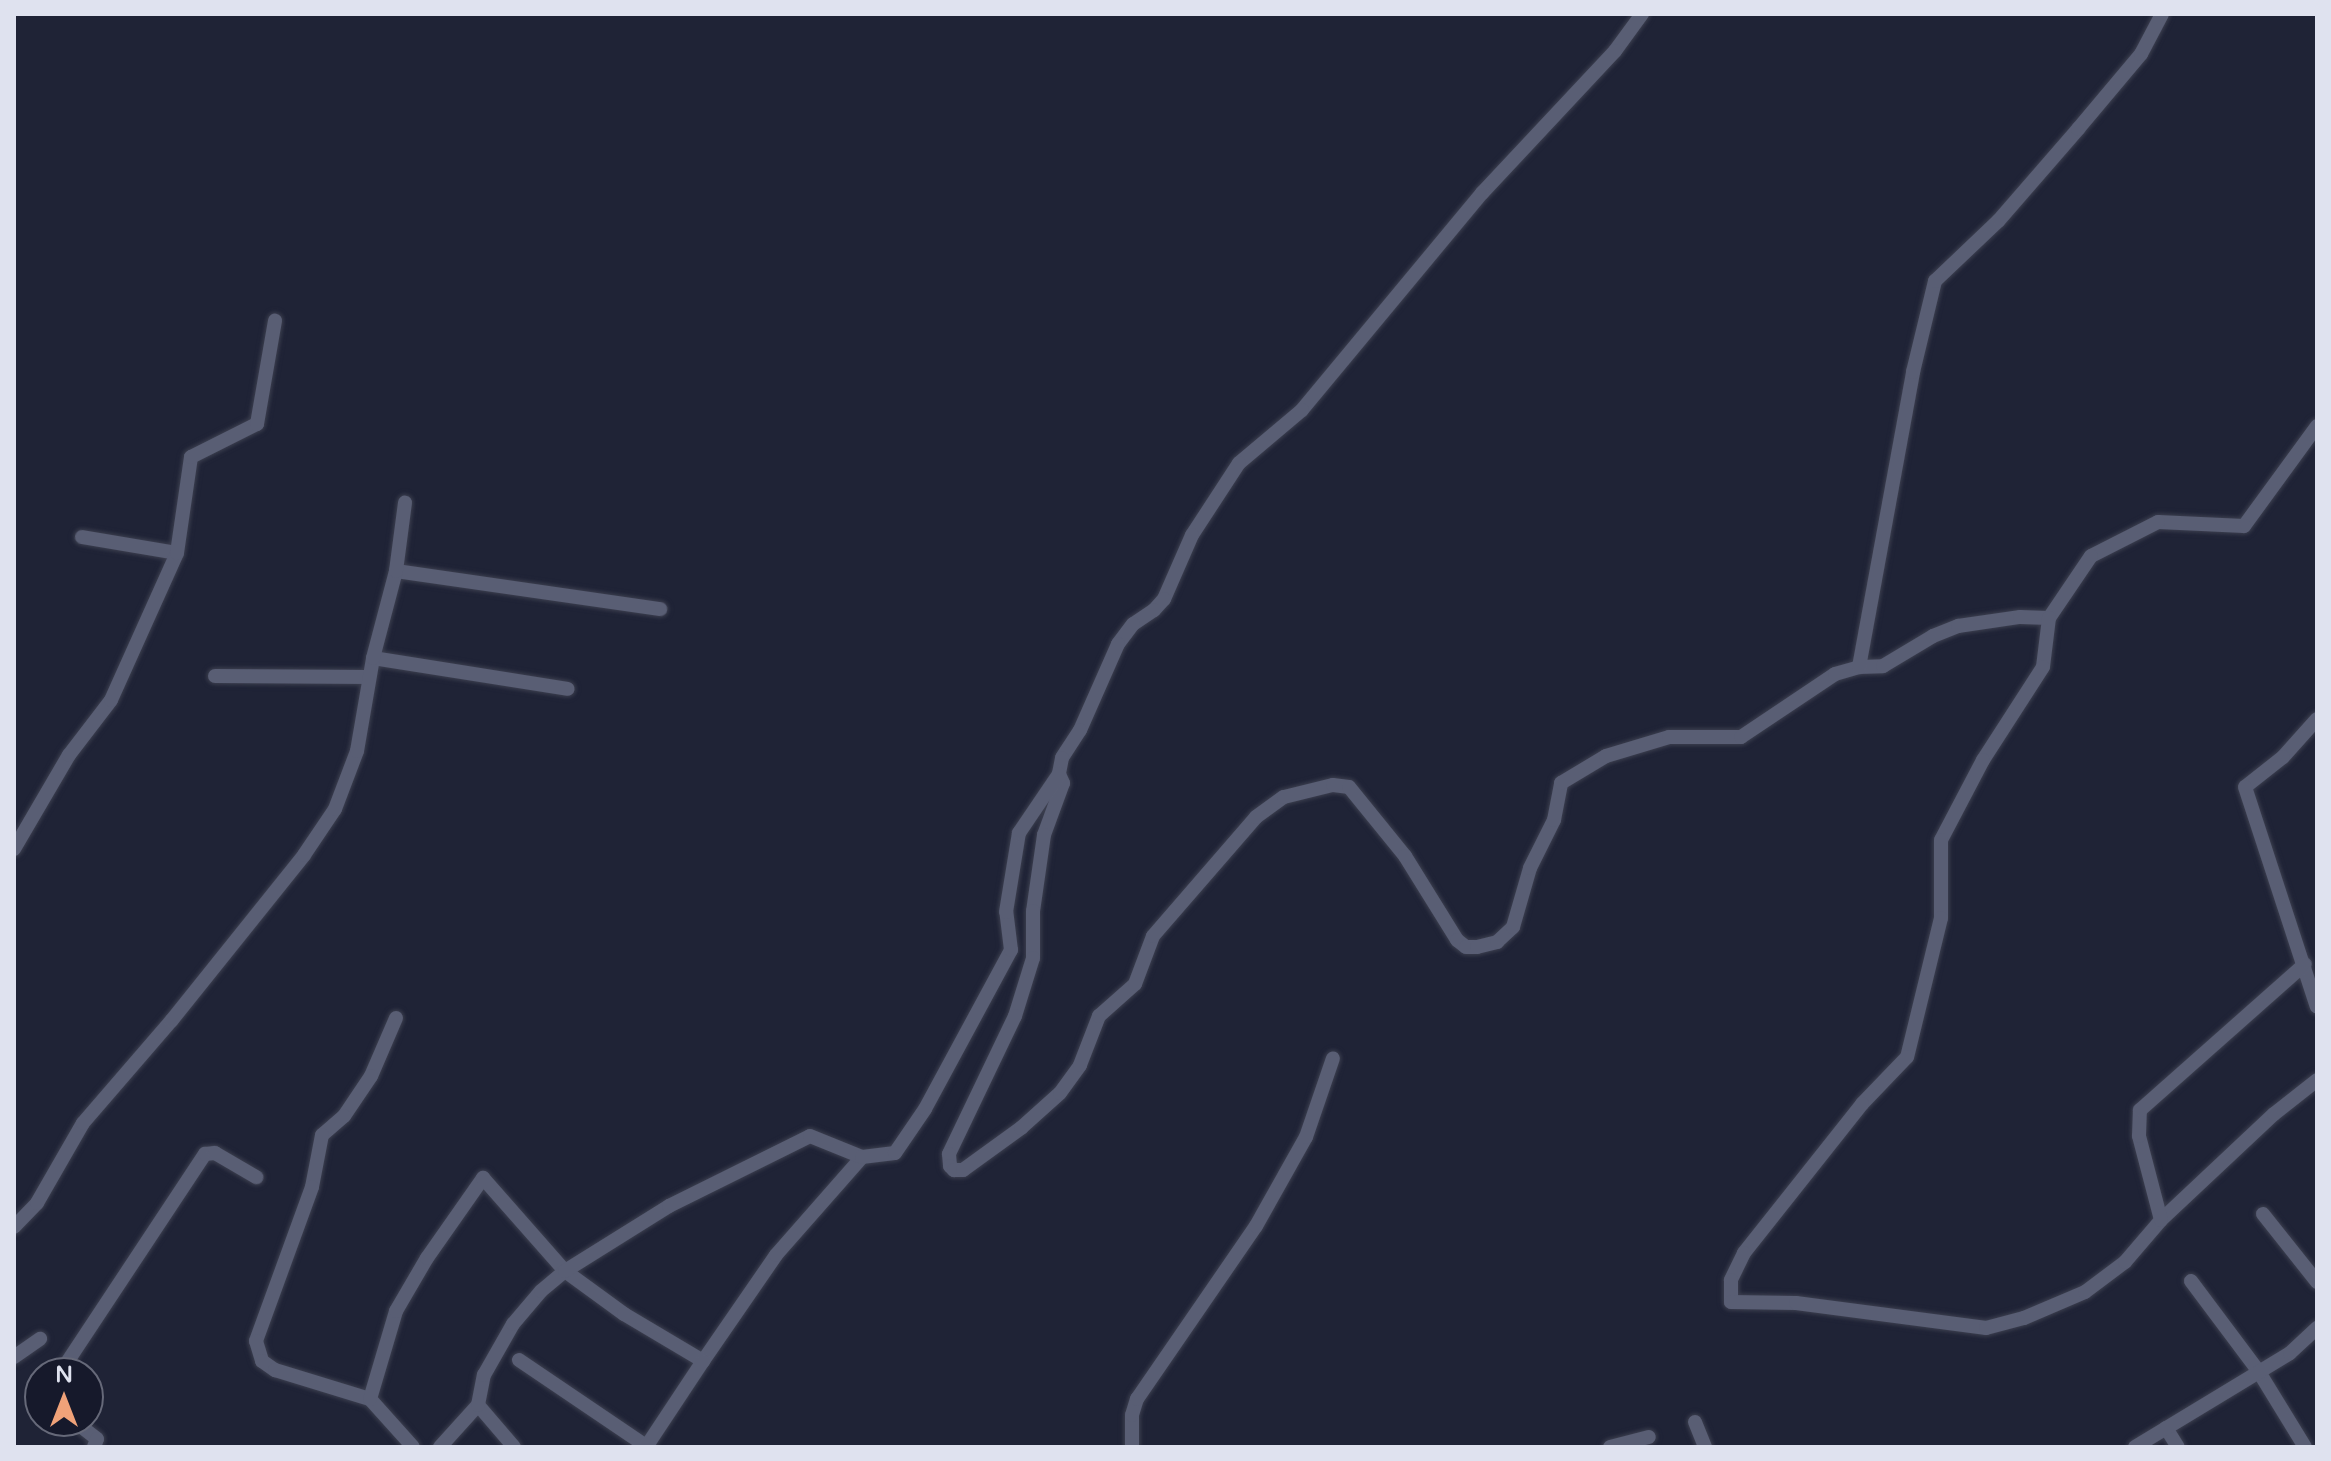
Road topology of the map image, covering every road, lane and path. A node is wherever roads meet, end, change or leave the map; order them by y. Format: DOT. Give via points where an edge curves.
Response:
graph roads {
  1 [pos="1642,14"];
  2 [pos="2162,14"];
  3 [pos="275,321"];
  4 [pos="2317,426"];
  5 [pos="405,503"];
  6 [pos="82,537"];
  7 [pos="177,553"];
  8 [pos="396,571"];
  9 [pos="660,609"];
  10 [pos="2049,618"];
  11 [pos="373,658"];
  12 [pos="1859,667"];
  13 [pos="215,676"];
  14 [pos="369,677"];
  15 [pos="568,689"];
  16 [pos="2317,719"];
  17 [pos="1059,774"];
  18 [pos="14,849"];
  19 [pos="2305,964"];
  20 [pos="2317,1007"];
  21 [pos="396,1018"];
  22 [pos="1333,1058"];
  23 [pos="2317,1080"];
  24 [pos="862,1157"];
  25 [pos="256,1177"];
  26 [pos="2263,1214"];
  27 [pos="2161,1220"];
  28 [pos="14,1227"];
  29 [pos="565,1271"];
  30 [pos="2191,1281"];
  31 [pos="2317,1282"];
  32 [pos="2317,1328"];
  33 [pos="40,1339"];
  34 [pos="14,1357"];
  35 [pos="71,1357"];
  36 [pos="519,1360"];
  37 [pos="703,1361"];
  38 [pos="2259,1372"];
  39 [pos="370,1399"];
  40 [pos="478,1405"];
  41 [pos="1695,1422"];
  42 [pos="2166,1428"];
  43 [pos="1649,1437"];
  44 [pos="413,1447"];
  45 [pos="440,1447"];
  46 [pos="514,1447"];
  47 [pos="646,1447"];
  48 [pos="1132,1447"];
  49 [pos="1610,1447"];
  50 [pos="1705,1447"];
  51 [pos="2135,1447"];
  52 [pos="2178,1447"];
  53 [pos="2305,1447"];
  1 -- 17 [label="street" via="1615,51 1482,193 1302,410 1239,463 1192,535 1164,599 1118,644"];
  2 -- 12 [label="street" via="2141,54 2078,129 1999,220 1935,281 1913,372"];
  3 -- 7 [label="street" via="257,424 191,457"];
  4 -- 10 [label="street" via="2244,526 2158,522 2091,556"];
  5 -- 8 [label="street"];
  6 -- 7 [label="street"];
  7 -- 18 [label="street" via="111,700 69,755"];
  8 -- 9 [label="street"];
  8 -- 11 [label="street"];
  10 -- 12 [label="street" via="1958,626 1883,666"];
  10 -- 27 [label="street" via="2043,667 1983,760 1941,840 1941,918 1907,1057 1862,1104 1744,1253 1731,1280 1731,1302 1796,1303 1986,1328 2085,1292 2125,1262"];
  11 -- 14 [label="street"];
  11 -- 15 [label="street"];
  12 -- 17 [label="street" via="1835,674 1741,737 1669,737 1606,756 1561,783 1554,820 1530,868 1513,927 1497,942 1477,947 1457,940 1405,856 1349,787 1333,785 1269,805 1153,936 1135,984 1099,1016 1080,1065 1060,1093 975,1162 954,1170 949,1154 1015,1016 1033,958 1033,911 1044,835 1063,783"];
  13 -- 14 [label="street"];
  14 -- 28 [label="street" via="357,751 335,809 172,1020 83,1123 37,1203"];
  16 -- 19 [label="street" via="2283,757 2245,787"];
  17 -- 24 [label="street" via="1019,833 1006,912 1011,950 925,1109 895,1153"];
  19 -- 20 [label="street"];
  19 -- 27 [label="street" via="2140,1110 2139,1136"];
  21 -- 39 [label="street" via="371,1076 320,1141 312,1187 256,1341 268,1366"];
  22 -- 48 [label="street" via="1306,1137 1256,1226 1137,1399"];
  23 -- 27 [label="street"];
  24 -- 29 [label="street" via="810,1136 664,1208"];
  24 -- 37 [label="street" via="776,1255"];
  25 -- 35 [label="street" via="215,1153 205,1154"];
  26 -- 31 [label="street"];
  29 -- 37 [label="street"];
  29 -- 39 [label="street" via="483,1178 396,1311"];
  29 -- 40 [label="street" via="513,1324 484,1375"];
  30 -- 38 [label="street"];
  32 -- 38 [label="street"];
  33 -- 34 [label="street"];
  36 -- 47 [label="street"];
  37 -- 47 [label="street"];
  38 -- 42 [label="street"];
  38 -- 53 [label="street"];
  39 -- 44 [label="street"];
  40 -- 45 [label="street"];
  40 -- 46 [label="street"];
  41 -- 50 [label="street"];
  42 -- 51 [label="street"];
  42 -- 52 [label="street"];
  43 -- 49 [label="street"];
}
